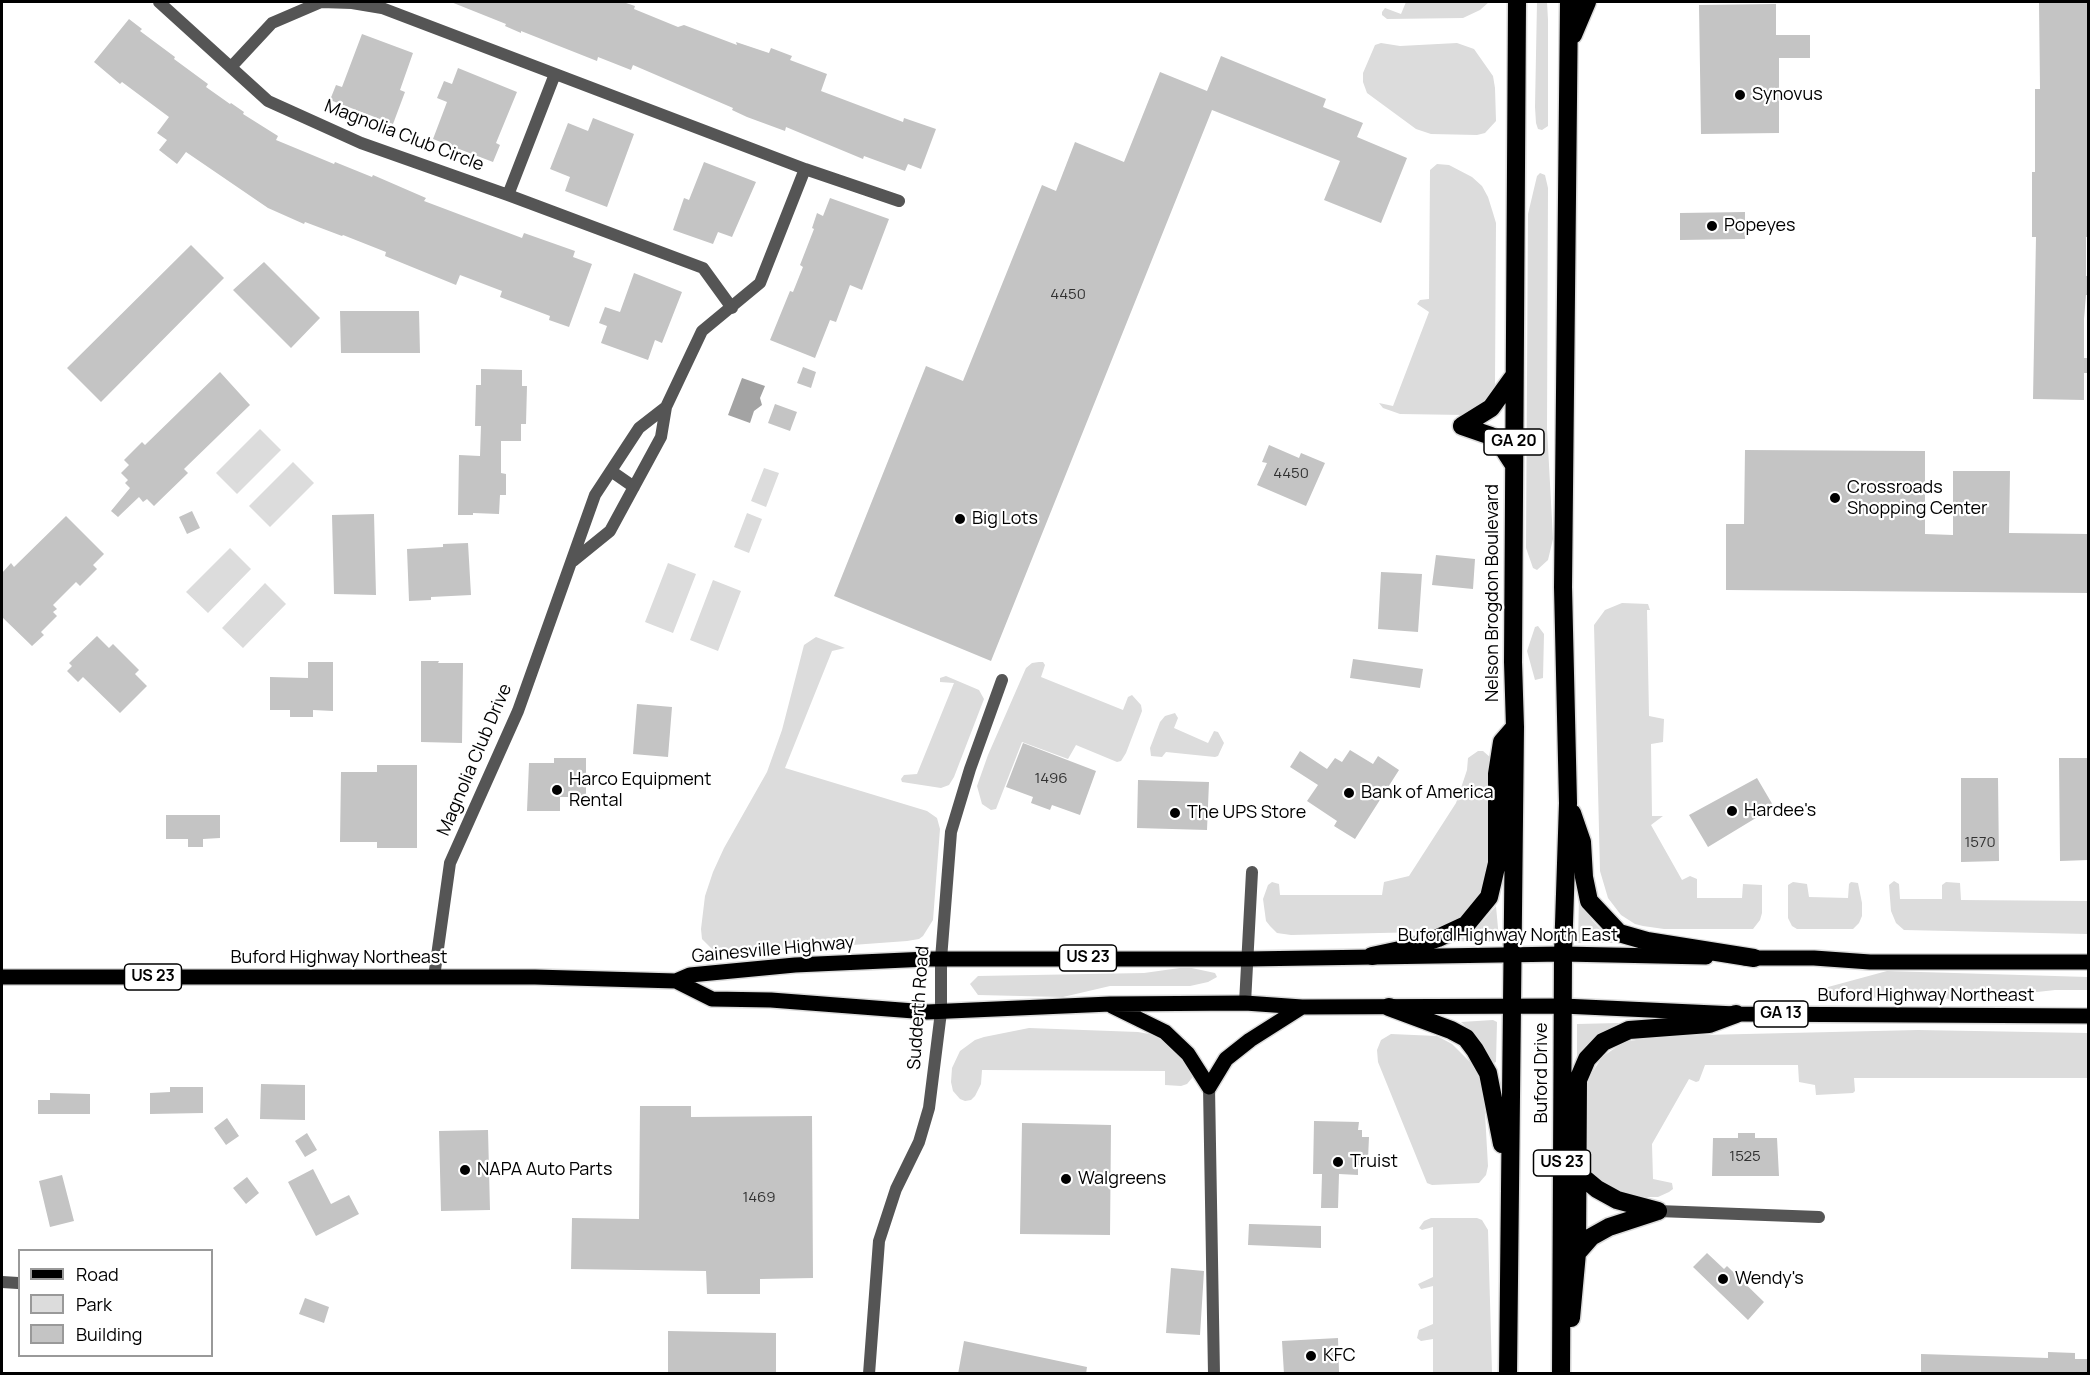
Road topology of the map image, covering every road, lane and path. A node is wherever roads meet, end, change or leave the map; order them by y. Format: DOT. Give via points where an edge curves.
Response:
graph roads {
  1 [pos="159,2"];
  2 [pos="1517,2"];
  3 [pos="1569,2"];
  4 [pos="1587,2"];
  5 [pos="1569,45"];
  6 [pos="232,66"];
  7 [pos="555,74"];
  8 [pos="805,169"];
  9 [pos="508,195"];
  10 [pos="899,201"];
  11 [pos="732,308"];
  12 [pos="1514,376"];
  13 [pos="666,407"];
  14 [pos="1514,465"];
  15 [pos="611,471"];
  16 [pos="634,487"];
  17 [pos="573,562"];
  18 [pos="1002,680"];
  19 [pos="1515,727"];
  20 [pos="1568,803"];
  21 [pos="1252,872"];
  22 [pos="1513,954"];
  23 [pos="1563,954"];
  24 [pos="1372,956"];
  25 [pos="1754,958"];
  26 [pos="934,959"];
  27 [pos="1248,959"];
  28 [pos="2088,962"];
  29 [pos="2,977"];
  30 [pos="434,977"];
  31 [pos="676,981"];
  32 [pos="1245,1003"];
  33 [pos="1110,1004"];
  34 [pos="1512,1005"];
  35 [pos="1563,1006"];
  36 [pos="1302,1007"];
  37 [pos="1389,1007"];
  38 [pos="941,1012"];
  39 [pos="1736,1014"];
  40 [pos="2088,1016"];
  41 [pos="1209,1087"];
  42 [pos="1562,1158"];
  43 [pos="1578,1173"];
  44 [pos="1509,1198"];
  45 [pos="1658,1211"];
  46 [pos="1819,1217"];
  47 [pos="1577,1253"];
  48 [pos="2,1282"];
  49 [pos="18,1283"];
  50 [pos="1561,1373"];
  51 [pos="869,1374"];
  52 [pos="1214,1374"];
  53 [pos="1508,1374"];
  1 -- 6 [label="street, Magnolia Club Circle"];
  2 -- 12 [label="highway, Nelson Brogdon Boulevard / GA 20"];
  3 -- 5 [label="highway, GA 20"];
  4 -- 5 [label="highway"];
  5 -- 20 [label="highway, GA 20" via="1563,587"];
  6 -- 7 [label="street" via="272,23 321,2 382,8"];
  6 -- 9 [label="street, Magnolia Club Circle" via="268,101 361,143"];
  7 -- 8 [label="street"];
  7 -- 9 [label="street"];
  8 -- 10 [label="street"];
  8 -- 11 [label="street, Magnolia Club Drive" via="760,283"];
  9 -- 11 [label="street, Magnolia Club Circle" via="703,268"];
  11 -- 13 [label="street, Magnolia Club Drive" via="702,332"];
  12 -- 14 [label="highway, Nelson Brogdon Boulevard / GA 20"];
  12 -- 14 [label="highway" via="1491,408 1462,426 1491,436"];
  13 -- 15 [label="street, Magnolia Club Drive" via="639,428"];
  13 -- 16 [label="street, Magnolia Club Drive" via="661,437"];
  14 -- 19 [label="highway, Nelson Brogdon Boulevard / GA 20"];
  15 -- 16 [label="street"];
  15 -- 17 [label="street, Magnolia Club Drive" via="595,495"];
  16 -- 17 [label="street, Magnolia Club Drive" via="610,531"];
  17 -- 30 [label="street, Magnolia Club Drive" via="518,711 450,863"];
  18 -- 26 [label="street, Sudderth Road" via="951,832"];
  19 -- 22 [label="highway, Nelson Brogdon Boulevard / GA 20"];
  19 -- 24 [label="highway" via="1502,742 1497,774 1497,863 1489,897 1466,925 1438,939"];
  20 -- 23 [label="highway, GA 20"];
  20 -- 25 [label="highway" via="1582,843 1589,901 1619,933"];
  21 -- 27 [label="street"];
  22 -- 23 [label="main road, Buford Highway North East / US 23"];
  22 -- 24 [label="main road, Buford Highway North East / US 23"];
  22 -- 34 [label="highway, Nelson Brogdon Boulevard / GA 20"];
  23 -- 25 [label="main road, Buford Highway North East"];
  23 -- 35 [label="highway, Buford Drive / US 23"];
  24 -- 27 [label="main road, Buford Highway North East / US 23"];
  25 -- 28 [label="main road, Buford Highway North East"];
  26 -- 27 [label="main road, Buford Highway North East / US 23"];
  26 -- 31 [label="main road, Gainesville Highway / US 23" via="795,965 690,975"];
  26 -- 38 [label="street, Sudderth Road"];
  27 -- 32 [label="street"];
  29 -- 30 [label="main road, Buford Highway Northeast / US 23"];
  30 -- 31 [label="main road, Buford Highway Northeast / US 23"];
  31 -- 38 [label="main road, Gainesville Highway / US 23" via="712,999"];
  32 -- 33 [label="main road, US 23"];
  32 -- 36 [label="main road, US 23"];
  33 -- 38 [label="main road, US 23"];
  33 -- 41 [label="main road" via="1165,1032 1188,1054"];
  34 -- 35 [label="main road, Buford Highway Northeast / GA 13"];
  34 -- 37 [label="main road, US 23"];
  34 -- 44 [label="highway, Buford Drive / US 23"];
  35 -- 39 [label="main road, Buford Highway Northeast / GA 13"];
  35 -- 42 [label="highway, Buford Drive / US 23"];
  36 -- 37 [label="main road, US 23"];
  36 -- 41 [label="main road" via="1226,1059"];
  37 -- 44 [label="highway" via="1451,1030 1466,1038 1475,1050 1488,1072 1506,1161"];
  38 -- 51 [label="street, Sudderth Road" via="925,1125 896,1189 879,1241"];
  39 -- 40 [label="main road, Buford Highway Northeast / GA 13"];
  39 -- 43 [label="highway" via="1709,1024 1629,1030 1600,1045 1587,1059 1578,1080"];
  41 -- 52 [label="street"];
  42 -- 43 [label="highway"];
  42 -- 50 [label="highway, Buford Drive / US 23"];
  43 -- 45 [label="highway" via="1617,1200"];
  43 -- 47 [label="highway"];
  44 -- 53 [label="highway, Buford Drive / US 23"];
  45 -- 46 [label="street"];
  45 -- 47 [label="highway" via="1609,1227 1591,1237"];
  47 -- 50 [label="highway" via="1573,1306"];
  48 -- 49 [label="street"];
}
